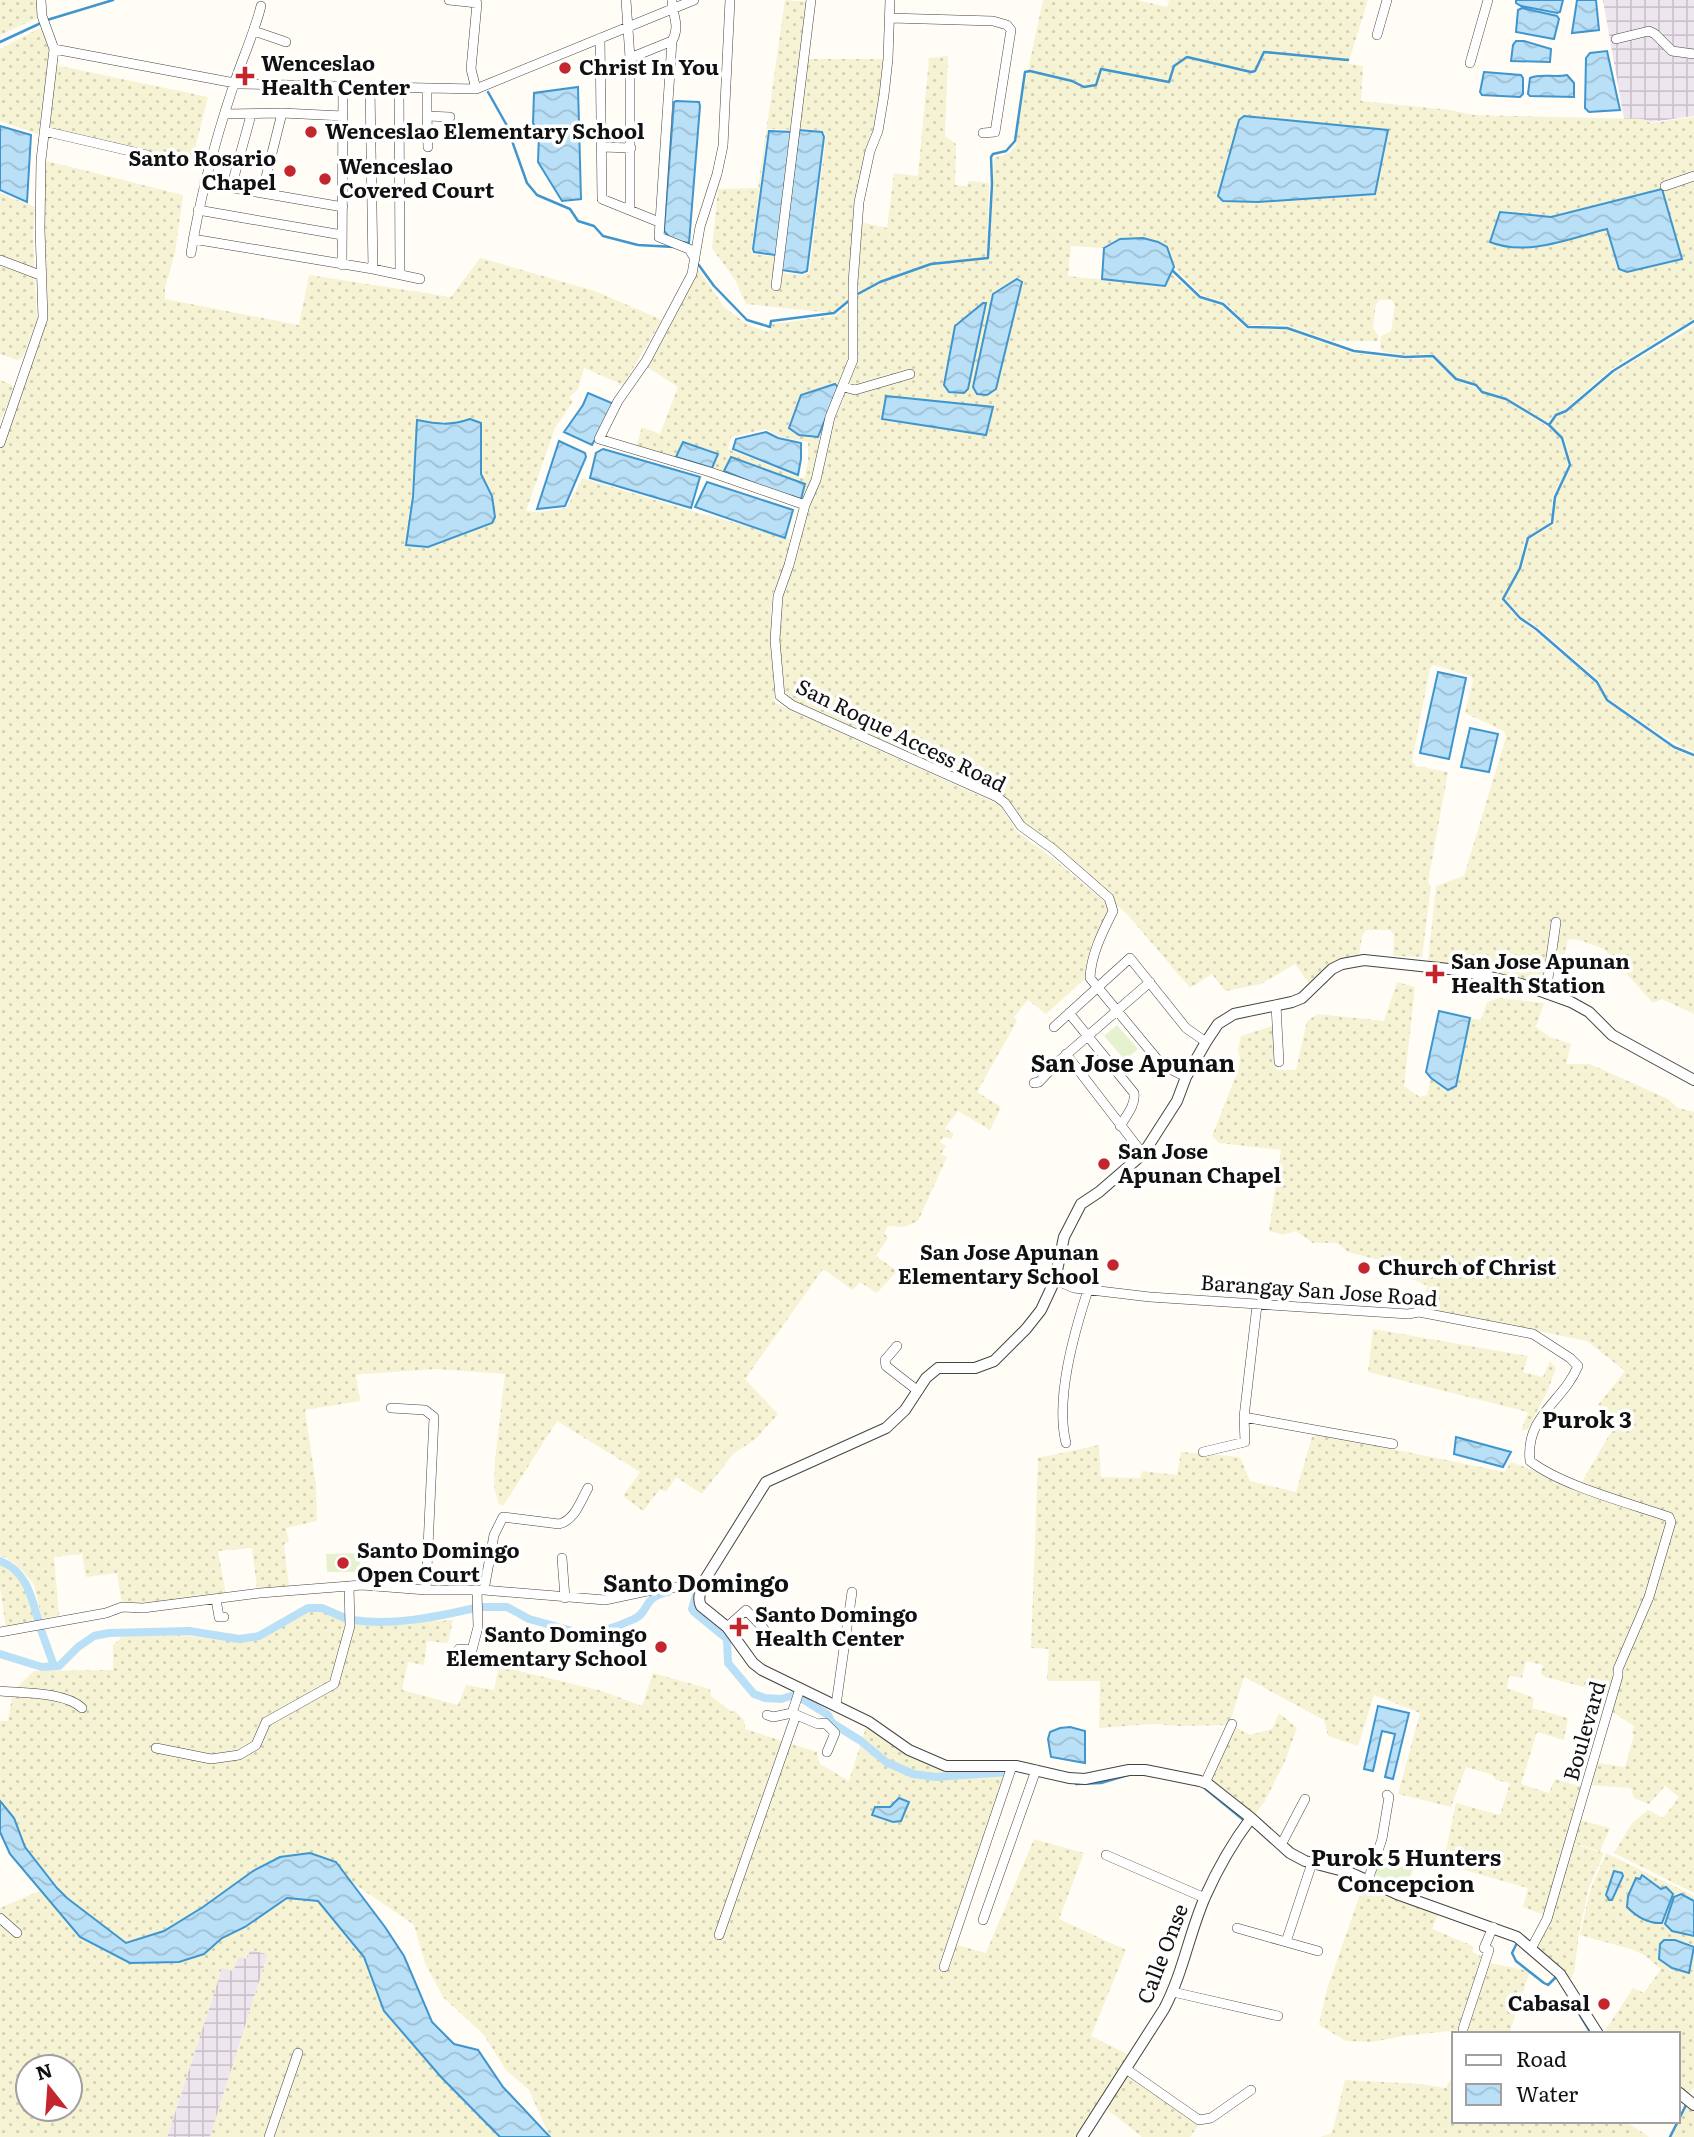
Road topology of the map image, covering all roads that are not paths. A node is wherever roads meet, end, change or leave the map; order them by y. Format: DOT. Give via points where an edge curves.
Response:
graph roads {
  1 [pos="41,0"];
  2 [pos="449,0"];
  3 [pos="626,0"];
  4 [pos="694,0"];
  5 [pos="730,0"];
  6 [pos="811,0"];
  7 [pos="890,0"];
  8 [pos="1387,0"];
  9 [pos="1488,0"];
  10 [pos="672,4"];
  11 [pos="261,6"];
  12 [pos="890,18"];
  13 [pos="628,26"];
  14 [pos="254,31"];
  15 [pos="1377,35"];
  16 [pos="600,38"];
  17 [pos="1616,39"];
  18 [pos="671,41"];
  19 [pos="286,42"];
  20 [pos="54,49"];
  21 [pos="1694,54"];
  22 [pos="630,58"];
  23 [pos="1470,62"];
  24 [pos="234,84"];
  25 [pos="343,88"];
  26 [pos="370,88"];
  27 [pos="399,89"];
  28 [pos="427,89"];
  29 [pos="476,89"];
  30 [pos="282,113"];
  31 [pos="225,114"];
  32 [pos="251,114"];
  33 [pos="343,116"];
  34 [pos="427,116"];
  35 [pos="450,117"];
  36 [pos="44,131"];
  37 [pos="983,133"];
  38 [pos="428,147"];
  39 [pos="602,147"];
  40 [pos="631,148"];
  41 [pos="147,155"];
  42 [pos="1694,176"];
  43 [pos="204,183"];
  44 [pos="1665,186"];
  45 [pos="231,188"];
  46 [pos="262,193"];
  47 [pos="343,207"];
  48 [pos="198,210"];
  49 [pos="631,210"];
  50 [pos="659,222"];
  51 [pos="342,235"];
  52 [pos="193,239"];
  53 [pos="191,253"];
  54 [pos="695,259"];
  55 [pos="0,260"];
  56 [pos="342,265"];
  57 [pos="373,268"];
  58 [pos="400,273"];
  59 [pos="40,275"];
  60 [pos="420,279"];
  61 [pos="776,286"];
  62 [pos="910,374"];
  63 [pos="844,387"];
  64 [pos="0,443"];
  65 [pos="805,506"];
  66 [pos="1556,922"];
  67 [pos="1150,982"];
  68 [pos="1099,988"];
  69 [pos="1546,992"];
  70 [pos="1276,1005"];
  71 [pos="1118,1010"];
  72 [pos="1069,1013"];
  73 [pos="1054,1027"];
  74 [pos="1087,1036"];
  75 [pos="1206,1042"];
  76 [pos="1066,1054"];
  77 [pos="1279,1062"];
  78 [pos="1186,1077"];
  79 [pos="1694,1080"];
  80 [pos="1034,1083"];
  81 [pos="1120,1126"];
  82 [pos="1143,1154"];
  83 [pos="1055,1280"];
  84 [pos="1088,1290"];
  85 [pos="1257,1305"];
  86 [pos="897,1346"];
  87 [pos="918,1391"];
  88 [pos="391,1408"];
  89 [pos="1244,1417"];
  90 [pos="1066,1443"];
  91 [pos="1394,1444"];
  92 [pos="1203,1452"];
  93 [pos="587,1488"];
  94 [pos="1671,1522"];
  95 [pos="562,1558"];
  96 [pos="704,1584"];
  97 [pos="349,1586"];
  98 [pos="426,1590"];
  99 [pos="480,1590"];
  100 [pos="852,1592"];
  101 [pos="565,1598"];
  102 [pos="216,1599"];
  103 [pos="224,1617"];
  104 [pos="727,1627"];
  105 [pos="764,1629"];
  106 [pos="0,1632"];
  107 [pos="459,1649"];
  108 [pos="0,1691"];
  109 [pos="798,1695"];
  110 [pos="835,1705"];
  111 [pos="82,1708"];
  112 [pos="794,1714"];
  113 [pos="767,1715"];
  114 [pos="1232,1724"];
  115 [pos="156,1748"];
  116 [pos="827,1752"];
  117 [pos="1012,1766"];
  118 [pos="1036,1770"];
  119 [pos="1205,1783"];
  120 [pos="1387,1795"];
  121 [pos="1305,1799"];
  122 [pos="1248,1821"];
  123 [pos="1281,1845"];
  124 [pos="1106,1855"];
  125 [pos="1312,1865"];
  126 [pos="1368,1880"];
  127 [pos="1205,1898"];
  128 [pos="0,1918"];
  129 [pos="983,1920"];
  130 [pos="1237,1928"];
  131 [pos="1492,1929"];
  132 [pos="17,1933"];
  133 [pos="719,1935"];
  134 [pos="1286,1942"];
  135 [pos="1531,1949"];
  136 [pos="1318,1951"];
  137 [pos="944,1967"];
  138 [pos="1173,1992"];
  139 [pos="1278,2017"];
  140 [pos="1463,2029"];
  141 [pos="1597,2032"];
  142 [pos="298,2053"];
  143 [pos="1126,2069"];
  144 [pos="1251,2090"];
  145 [pos="1680,2094"];
  146 [pos="1694,2105"];
  147 [pos="269,2137"];
  148 [pos="1083,2137"];
  1 -- 20 [label="street" via="41,16"];
  2 -- 29 [label="street" via="477,3 471,69"];
  3 -- 13 [label="street"];
  4 -- 10 [label="street"];
  5 -- 54 [label="street" via="723,146"];
  6 -- 61 [label="street"];
  7 -- 12 [label="street, San Roque Access Road"];
  8 -- 15 [label="street"];
  9 -- 23 [label="street"];
  10 -- 13 [label="street"];
  10 -- 18 [label="street" via="677,21"];
  11 -- 14 [label="street"];
  12 -- 37 [label="street" via="1007,25 1011,30 995,132"];
  12 -- 63 [label="street, San Roque Access Road" via="881,114 859,202 853,360"];
  13 -- 16 [label="street"];
  13 -- 22 [label="street"];
  14 -- 19 [label="street"];
  14 -- 24 [label="street"];
  16 -- 29 [label="street"];
  16 -- 39 [label="street"];
  17 -- 21 [label="street" via="1649,31 1672,51"];
  18 -- 22 [label="street"];
  18 -- 50 [label="street"];
  20 -- 24 [label="street"];
  20 -- 36 [label="street"];
  22 -- 40 [label="street"];
  24 -- 25 [label="street"];
  24 -- 31 [label="street"];
  25 -- 26 [label="street"];
  25 -- 33 [label="street"];
  26 -- 27 [label="street"];
  26 -- 57 [label="street"];
  27 -- 28 [label="street"];
  27 -- 58 [label="street"];
  28 -- 29 [label="street"];
  28 -- 34 [label="street"];
  30 -- 32 [label="street"];
  30 -- 33 [label="street"];
  30 -- 46 [label="street"];
  31 -- 32 [label="street"];
  31 -- 43 [label="street"];
  32 -- 45 [label="street"];
  33 -- 47 [label="street"];
  34 -- 35 [label="street"];
  34 -- 38 [label="street"];
  36 -- 41 [label="street"];
  36 -- 59 [label="street"];
  39 -- 40 [label="street"];
  39 -- 49 [label="street" via="602,199"];
  40 -- 49 [label="street"];
  42 -- 44 [label="street"];
  43 -- 45 [label="street"];
  43 -- 48 [label="street"];
  45 -- 46 [label="street"];
  46 -- 47 [label="street"];
  47 -- 51 [label="street"];
  48 -- 51 [label="street"];
  48 -- 52 [label="street"];
  49 -- 50 [label="street"];
  50 -- 54 [label="street" via="659,237 689,248"];
  51 -- 56 [label="street"];
  52 -- 53 [label="street"];
  52 -- 56 [label="street"];
  54 -- 65 [label="street" via="674,309 599,439"];
  55 -- 59 [label="street"];
  56 -- 57 [label="street"];
  57 -- 58 [label="street"];
  58 -- 60 [label="street"];
  59 -- 64 [label="street" via="43,318"];
  62 -- 63 [label="street" via="855,390"];
  63 -- 65 [label="street, San Roque Access Road" via="830,416 816,480"];
  65 -- 68 [label="street, San Roque Access Road" via="778,596 775,640 780,696 997,797 1021,826 1109,898 1113,911 1090,969 1090,978"];
  66 -- 69 [label="street"];
  67 -- 68 [label="street" via="1130,958"];
  67 -- 71 [label="street"];
  67 -- 75 [label="street" via="1186,1028"];
  68 -- 71 [label="street"];
  68 -- 72 [label="street"];
  69 -- 70 [label="street" via="1458,970 1364,960 1332,969 1302,998"];
  69 -- 79 [label="street" via="1589,1012 1612,1035"];
  70 -- 75 [label="street" via="1234,1014 1219,1024"];
  70 -- 77 [label="street"];
  71 -- 74 [label="street"];
  71 -- 78 [label="street" via="1162,1065"];
  72 -- 73 [label="street"];
  72 -- 74 [label="street"];
  74 -- 76 [label="street"];
  74 -- 81 [label="street" via="1134,1093"];
  75 -- 78 [label="street"];
  76 -- 80 [label="street"];
  76 -- 81 [label="street"];
  78 -- 82 [label="street" via="1177,1101"];
  81 -- 82 [label="street"];
  82 -- 83 [label="street" via="1081,1204 1064,1237"];
  83 -- 84 [label="street, Barangay San Jose Road"];
  83 -- 87 [label="street" via="1041,1310 995,1361 975,1368 938,1368"];
  84 -- 85 [label="street, Barangay San Jose Road"];
  84 -- 90 [label="street" via="1068,1364 1062,1428"];
  85 -- 89 [label="street"];
  85 -- 94 [label="street, Barangay San Jose Road" via="1419,1312 1533,1334 1578,1366 1534,1428 1530,1461 1669,1517"];
  86 -- 87 [label="street" via="885,1360 886,1366"];
  87 -- 96 [label="street" via="887,1427 766,1482"];
  88 -- 98 [label="street" via="425,1410 434,1417"];
  89 -- 91 [label="street"];
  89 -- 92 [label="street" via="1245,1442"];
  93 -- 99 [label="street" via="566,1522 503,1517"];
  94 -- 135 [label="street, Boulevard" via="1649,1597 1618,1669 1548,1919"];
  95 -- 101 [label="street"];
  96 -- 101 [label="street" via="605,1600"];
  96 -- 104 [label="street" via="699,1592 701,1606"];
  97 -- 98 [label="street"];
  97 -- 102 [label="street"];
  97 -- 115 [label="street" via="350,1626 334,1684 266,1722 256,1745 239,1755 211,1759"];
  98 -- 99 [label="street"];
  99 -- 101 [label="street"];
  99 -- 107 [label="street" via="472,1650"];
  100 -- 110 [label="street"];
  102 -- 103 [label="street" via="219,1617"];
  102 -- 106 [label="street" via="122,1607"];
  104 -- 105 [label="street" via="746,1610"];
  104 -- 109 [label="street" via="753,1664"];
  108 -- 111 [label="street" via="61,1698"];
  109 -- 110 [label="street"];
  109 -- 112 [label="street"];
  110 -- 117 [label="street" via="909,1750 946,1766"];
  112 -- 113 [label="street"];
  112 -- 116 [label="street" via="825,1723 835,1732"];
  112 -- 133 [label="street"];
  114 -- 119 [label="street"];
  117 -- 118 [label="street"];
  117 -- 137 [label="street"];
  118 -- 119 [label="street" via="1085,1779 1145,1770"];
  118 -- 129 [label="street"];
  119 -- 122 [label="street"];
  120 -- 126 [label="street" via="1382,1839"];
  121 -- 123 [label="street"];
  122 -- 123 [label="street"];
  122 -- 127 [label="street, Calle Onse"];
  123 -- 125 [label="street"];
  124 -- 127 [label="street"];
  125 -- 126 [label="street"];
  125 -- 134 [label="street"];
  126 -- 131 [label="street"];
  127 -- 138 [label="street, Calle Onse"];
  128 -- 132 [label="street"];
  130 -- 134 [label="street"];
  131 -- 135 [label="street" via="1517,1937"];
  131 -- 140 [label="street"];
  134 -- 136 [label="street"];
  135 -- 141 [label="street" via="1560,1975"];
  138 -- 139 [label="street"];
  138 -- 143 [label="street, Calle Onse"];
  142 -- 147 [label="street"];
  143 -- 144 [label="street" via="1199,2120 1211,2118"];
  143 -- 148 [label="street, Calle Onse"];
  145 -- 146 [label="street"];
}
